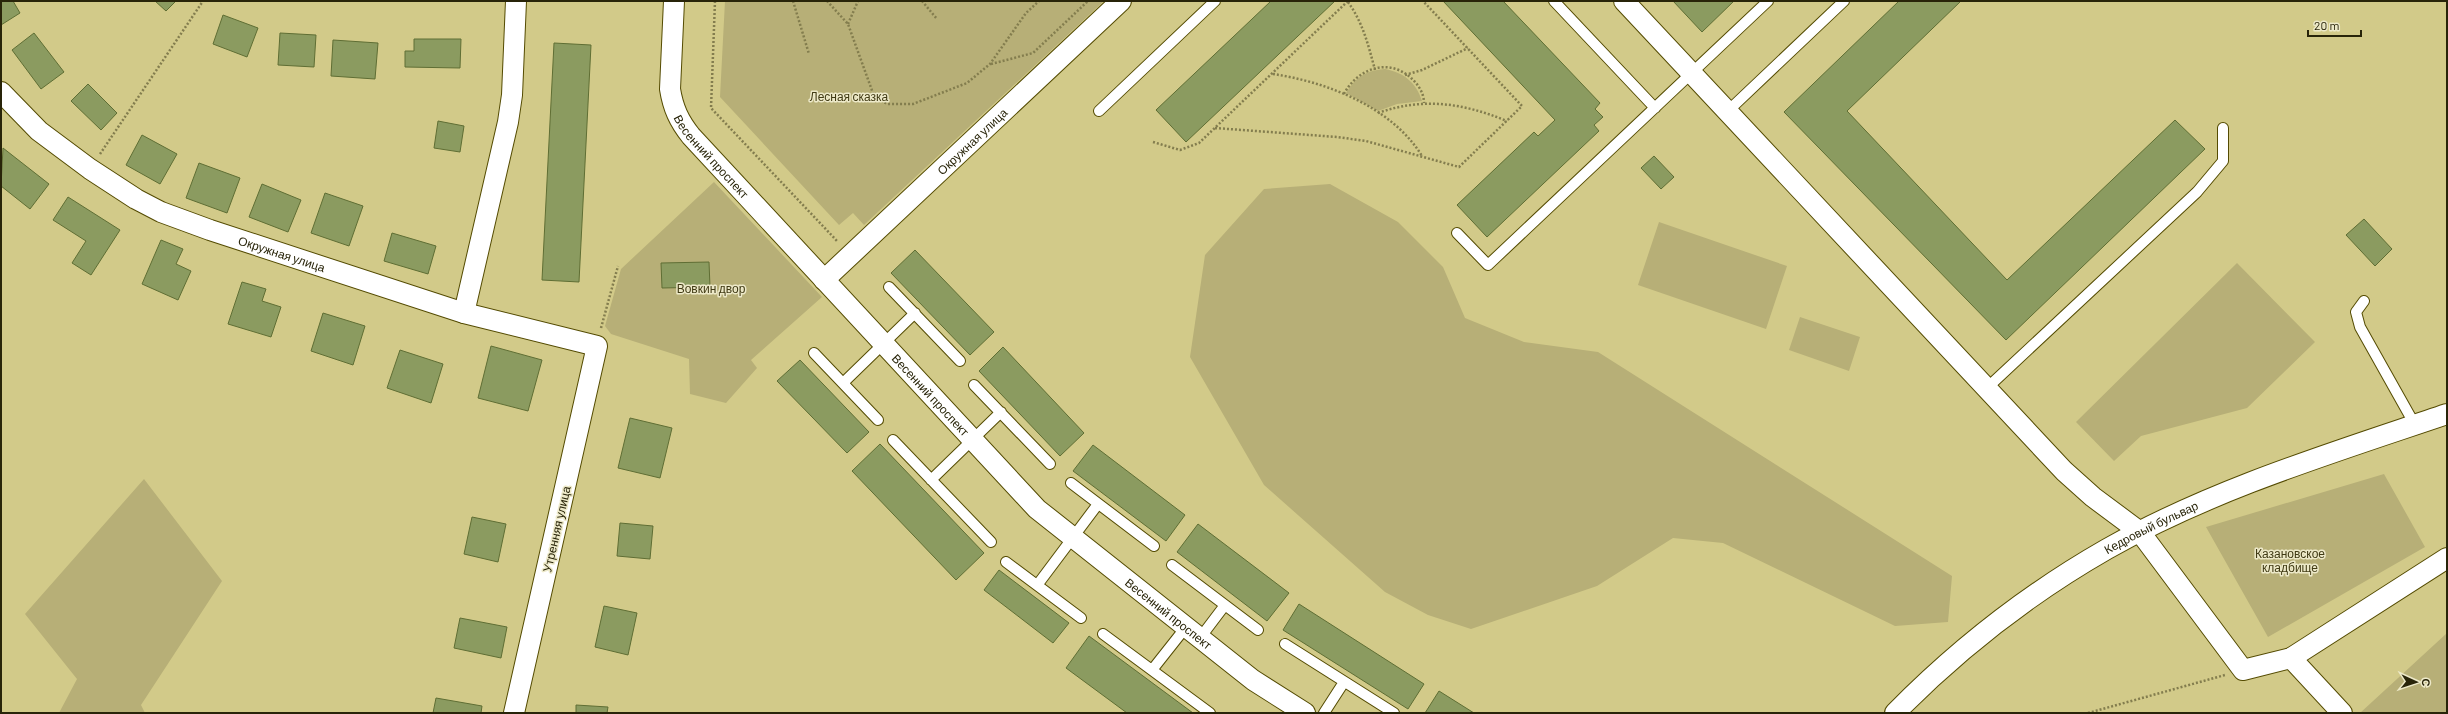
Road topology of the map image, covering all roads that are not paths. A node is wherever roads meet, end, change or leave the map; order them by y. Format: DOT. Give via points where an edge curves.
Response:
graph roads {
  1 [pos="516,1"];
  2 [pos="674,1"];
  3 [pos="1120,1"];
  4 [pos="1215,1"];
  5 [pos="1554,1"];
  6 [pos="1624,1"];
  7 [pos="1768,1"];
  8 [pos="1844,1"];
  9 [pos="1692,73"];
  10 [pos="1,92"];
  11 [pos="1655,108"];
  12 [pos="1099,111"];
  13 [pos="1728,111"];
  14 [pos="2223,128"];
  15 [pos="1458,233"];
  16 [pos="824,280"];
  17 [pos="889,287"];
  18 [pos="2364,300"];
  19 [pos="464,313"];
  20 [pos="915,314"];
  21 [pos="883,344"];
  22 [pos="597,346"];
  23 [pos="814,353"];
  24 [pos="960,360"];
  25 [pos="843,383"];
  26 [pos="974,385"];
  27 [pos="1987,388"];
  28 [pos="1000,412"];
  29 [pos="2447,414"];
  30 [pos="878,420"];
  31 [pos="2415,425"];
  32 [pos="893,440"];
  33 [pos="972,440"];
  34 [pos="1050,464"];
  35 [pos="931,480"];
  36 [pos="1071,483"];
  37 [pos="1098,504"];
  38 [pos="2140,532"];
  39 [pos="1073,539"];
  40 [pos="991,542"];
  41 [pos="1154,546"];
  42 [pos="2447,558"];
  43 [pos="1006,562"];
  44 [pos="1172,566"];
  45 [pos="1038,584"];
  46 [pos="1225,605"];
  47 [pos="1081,618"];
  48 [pos="1258,630"];
  49 [pos="1193,632"];
  50 [pos="1103,634"];
  51 [pos="1285,644"];
  52 [pos="2291,658"];
  53 [pos="1152,670"];
  54 [pos="1344,682"];
  55 [pos="514,713"];
  56 [pos="1210,713"];
  57 [pos="1305,713"];
  58 [pos="1324,713"];
  59 [pos="1394,713"];
  60 [pos="1895,713"];
  61 [pos="2342,713"];
  1 -- 19 [label="street" via="512,95 508,122"];
  2 -- 16 [label="street, Весенний проспект" via="670,89 675,114 690,136"];
  3 -- 16 [label="street, Окружная улица"];
  4 -- 12 [label="lane"];
  5 -- 11 [label="lane"];
  6 -- 9 [label="street"];
  7 -- 9 [label="lane"];
  8 -- 13 [label="lane"];
  9 -- 11 [label="lane"];
  9 -- 13 [label="street"];
  10 -- 19 [label="street, Окружная улица" via="39,131 90,169 161,212"];
  11 -- 15 [label="lane" via="1488,265"];
  13 -- 27 [label="street"];
  14 -- 27 [label="lane" via="2223,161 2197,192"];
  16 -- 21 [label="street, Весенний проспект"];
  17 -- 20 [label="lane"];
  18 -- 31 [label="lane" via="2356,312 2360,327"];
  19 -- 22 [label="street, Окружная улица"];
  20 -- 21 [label="lane"];
  20 -- 24 [label="lane"];
  21 -- 25 [label="lane"];
  21 -- 33 [label="street, Весенний проспект"];
  22 -- 55 [label="street, Утренняя улица"];
  23 -- 25 [label="lane"];
  25 -- 30 [label="lane"];
  26 -- 28 [label="lane"];
  27 -- 38 [label="street" via="2064,471 2093,497"];
  28 -- 33 [label="lane"];
  28 -- 34 [label="lane"];
  29 -- 31 [label="street, Кедровый бульвар"];
  31 -- 38 [label="street, Кедровый бульвар" via="2326,454 2238,488"];
  32 -- 35 [label="lane"];
  33 -- 35 [label="lane"];
  33 -- 39 [label="street, Весенний проспект" via="1037,510"];
  35 -- 40 [label="lane"];
  36 -- 37 [label="lane"];
  37 -- 39 [label="lane"];
  37 -- 41 [label="lane"];
  38 -- 52 [label="street" via="2243,670"];
  38 -- 60 [label="street, Кедровый бульвар" via="2062,576 2010,614 1961,652"];
  39 -- 45 [label="lane"];
  39 -- 49 [label="street, Весенний проспект"];
  42 -- 52 [label="street"];
  43 -- 45 [label="lane"];
  44 -- 46 [label="lane"];
  45 -- 47 [label="lane"];
  46 -- 48 [label="lane"];
  46 -- 49 [label="lane"];
  49 -- 53 [label="lane"];
  49 -- 57 [label="street, Весенний проспект" via="1253,680"];
  50 -- 53 [label="lane"];
  51 -- 54 [label="lane"];
  52 -- 61 [label="street"];
  53 -- 56 [label="lane"];
  54 -- 58 [label="lane"];
  54 -- 59 [label="lane"];
}
